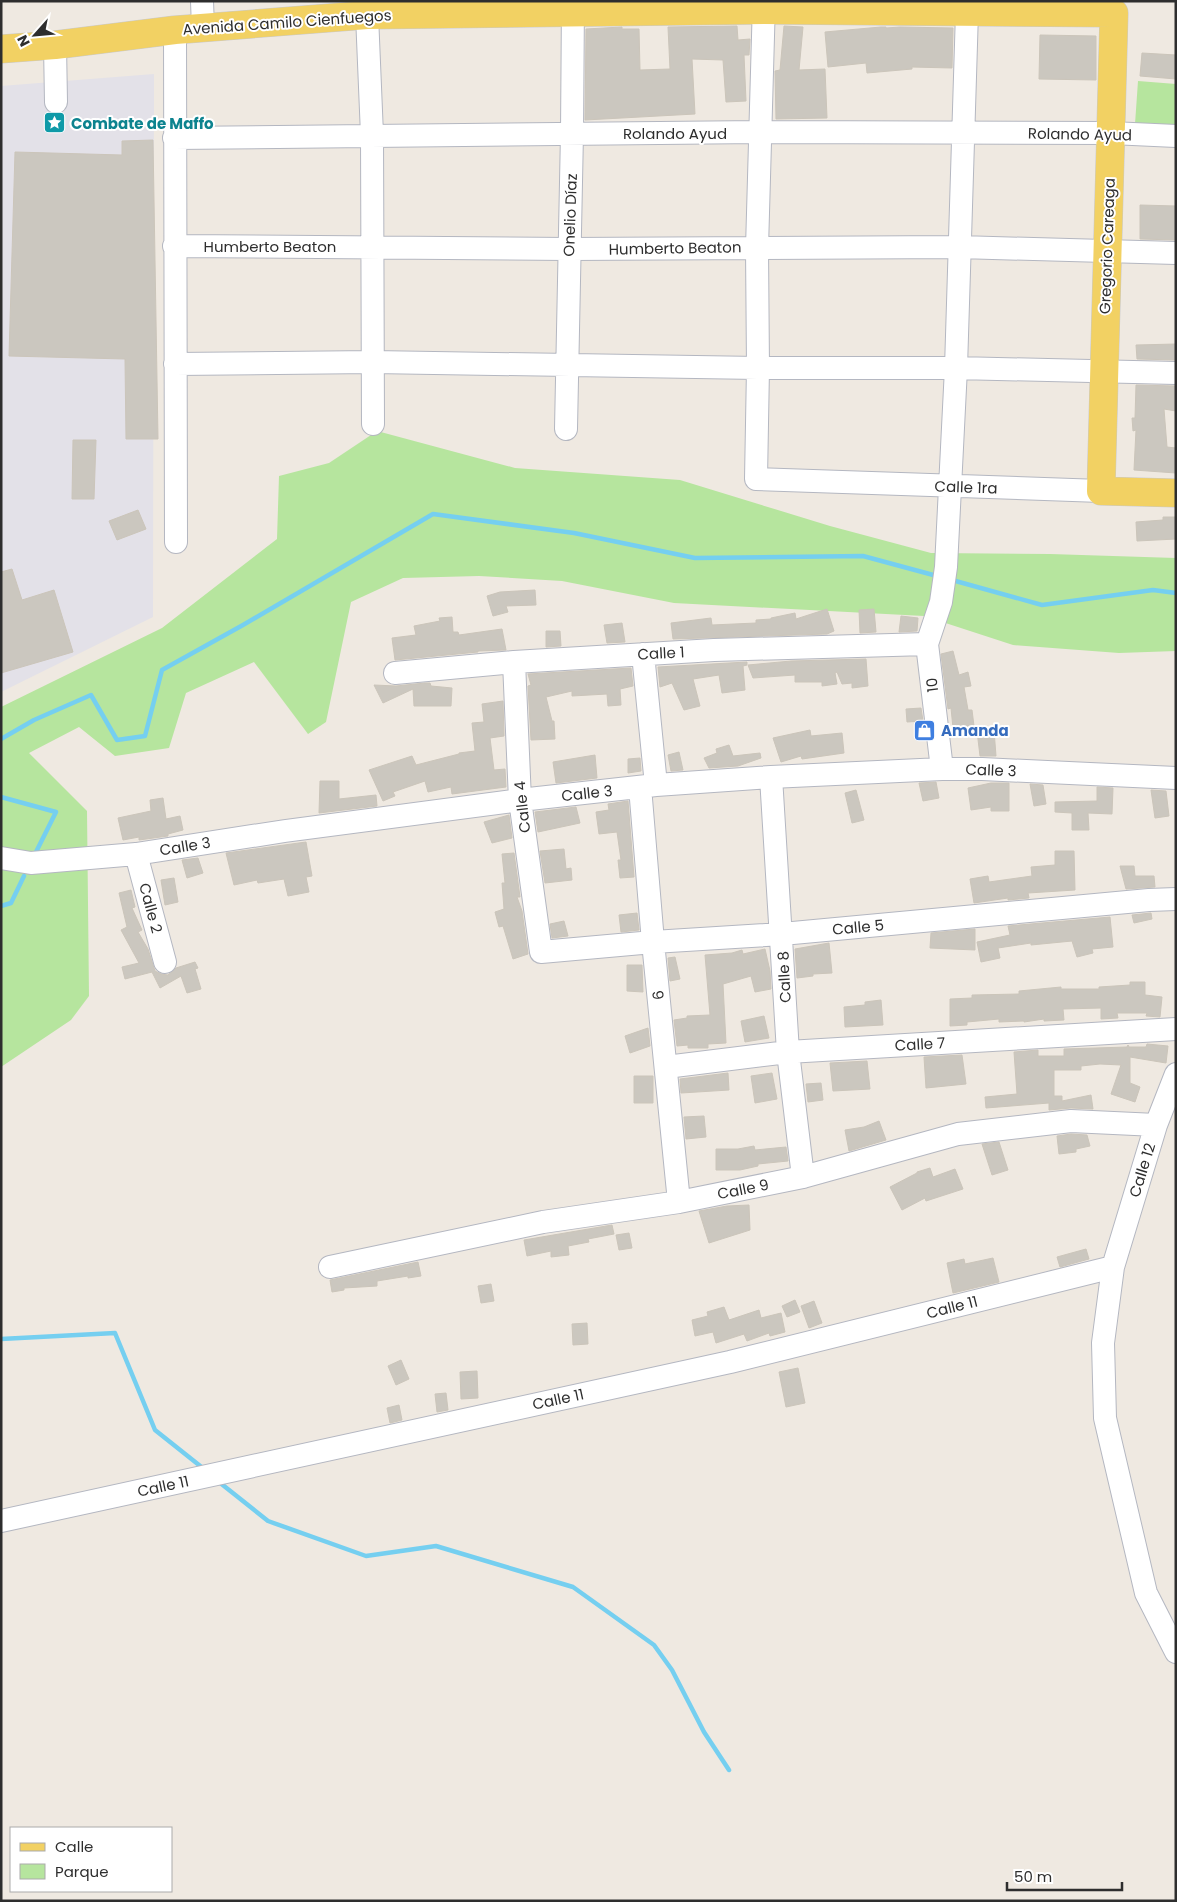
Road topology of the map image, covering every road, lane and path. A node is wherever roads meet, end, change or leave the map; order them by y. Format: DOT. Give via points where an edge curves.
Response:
graph roads {
  1 [pos="202,1"];
  2 [pos="764,6"];
  3 [pos="888,6"];
  4 [pos="573,7"];
  5 [pos="1114,7"];
  6 [pos="967,12"];
  7 [pos="367,15"];
  8 [pos="203,28"];
  9 [pos="175,30"];
  10 [pos="56,45"];
  11 [pos="1,48"];
  12 [pos="56,102"];
  13 [pos="760,132"];
  14 [pos="572,133"];
  15 [pos="963,133"];
  16 [pos="1110,133"];
  17 [pos="372,135"];
  18 [pos="1176,136"];
  19 [pos="174,138"];
  20 [pos="174,246"];
  21 [pos="372,246"];
  22 [pos="959,247"];
  23 [pos="757,248"];
  24 [pos="568,249"];
  25 [pos="1107,251"];
  26 [pos="1176,253"];
  27 [pos="373,362"];
  28 [pos="175,364"];
  29 [pos="568,365"];
  30 [pos="758,368"];
  31 [pos="956,368"];
  32 [pos="1104,370"];
  33 [pos="1176,373"];
  34 [pos="373,424"];
  35 [pos="566,429"];
  36 [pos="949,487"];
  37 [pos="1101,491"];
  38 [pos="1176,493"];
  39 [pos="176,542"];
  40 [pos="928,644"];
  41 [pos="643,654"];
  42 [pos="514,662"];
  43 [pos="395,673"];
  44 [pos="942,769"];
  45 [pos="771,777"];
  46 [pos="1176,778"];
  47 [pos="648,786"];
  48 [pos="520,800"];
  49 [pos="136,854"];
  50 [pos="1,858"];
  51 [pos="1176,899"];
  52 [pos="782,934"];
  53 [pos="653,942"];
  54 [pos="541,952"];
  55 [pos="165,962"];
  56 [pos="1176,1030"];
  57 [pos="788,1052"];
  58 [pos="666,1066"];
  59 [pos="1176,1074"];
  60 [pos="1156,1125"];
  61 [pos="803,1177"];
  62 [pos="679,1202"];
  63 [pos="330,1267"];
  64 [pos="1113,1267"];
  65 [pos="1,1521"];
  66 [pos="1176,1652"];
  1 -- 8 [label="street"];
  2 -- 3 [label="main road, Avenida Camilo Cienfuegos"];
  2 -- 4 [label="main road, Avenida Camilo Cienfuegos"];
  2 -- 13 [label="street"];
  3 -- 6 [label="main road, Avenida Camilo Cienfuegos"];
  4 -- 7 [label="main road, Avenida Camilo Cienfuegos"];
  4 -- 14 [label="street, Onelio Díaz"];
  5 -- 6 [label="main road, Avenida Camilo Cienfuegos"];
  5 -- 16 [label="main road, Gregorio Careaga"];
  6 -- 15 [label="street, 10"];
  7 -- 8 [label="main road, Avenida Camilo Cienfuegos"];
  7 -- 17 [label="street"];
  8 -- 9 [label="main road, Avenida Camilo Cienfuegos"];
  9 -- 10 [label="main road, Avenida Camilo Cienfuegos"];
  9 -- 19 [label="street"];
  10 -- 11 [label="main road, Avenida Camilo Cienfuegos"];
  10 -- 12 [label="street"];
  13 -- 14 [label="street, Rolando Ayud"];
  13 -- 15 [label="street, Rolando Ayud"];
  13 -- 23 [label="street"];
  14 -- 17 [label="street, Rolando Ayud"];
  14 -- 24 [label="street, Onelio Díaz"];
  15 -- 16 [label="street, Rolando Ayud"];
  15 -- 22 [label="street, 10"];
  16 -- 18 [label="street, Rolando Ayud"];
  16 -- 25 [label="main road, Gregorio Careaga"];
  17 -- 19 [label="street, Rolando Ayud"];
  17 -- 21 [label="street"];
  19 -- 20 [label="street"];
  20 -- 21 [label="street, Humberto Beaton"];
  20 -- 28 [label="street"];
  21 -- 24 [label="street, Humberto Beaton"];
  21 -- 27 [label="street"];
  22 -- 23 [label="street, Humberto Beaton"];
  22 -- 25 [label="street, Humberto Beaton"];
  22 -- 31 [label="street, 10"];
  23 -- 24 [label="street, Humberto Beaton"];
  23 -- 30 [label="street"];
  24 -- 29 [label="street, Onelio Díaz"];
  25 -- 26 [label="street, Humberto Beaton"];
  25 -- 32 [label="main road, Gregorio Careaga"];
  27 -- 28 [label="street"];
  27 -- 29 [label="street"];
  27 -- 34 [label="street"];
  28 -- 39 [label="street"];
  29 -- 30 [label="street"];
  29 -- 35 [label="street, Onelio Díaz"];
  30 -- 31 [label="street"];
  30 -- 36 [label="street, Calle 1ra" via="756,479"];
  31 -- 32 [label="street"];
  31 -- 36 [label="street, 10"];
  32 -- 33 [label="street"];
  32 -- 37 [label="main road, Gregorio Careaga"];
  36 -- 37 [label="street, Calle 1ra"];
  36 -- 40 [label="street, 10" via="946,567 941,602"];
  37 -- 38 [label="main road, Calle 1ra"];
  40 -- 41 [label="street, Calle 1"];
  40 -- 44 [label="street, 10"];
  41 -- 42 [label="street, Calle 1"];
  41 -- 47 [label="street, 6"];
  42 -- 43 [label="street, Calle 1"];
  42 -- 48 [label="street, Calle 4"];
  44 -- 45 [label="street, Calle 3"];
  44 -- 46 [label="street, Calle 3"];
  45 -- 47 [label="street, Calle 3"];
  45 -- 52 [label="street, Calle 8"];
  47 -- 48 [label="street, Calle 3"];
  47 -- 53 [label="street, 6"];
  48 -- 49 [label="street, Calle 3"];
  48 -- 54 [label="street, Calle 4"];
  49 -- 50 [label="street, Calle 3" via="31,863"];
  49 -- 55 [label="street, Calle 2"];
  51 -- 52 [label="street, Calle 5"];
  52 -- 53 [label="street, Calle 5"];
  52 -- 57 [label="street, Calle 8"];
  53 -- 54 [label="street, Calle 5"];
  53 -- 58 [label="street, 6"];
  56 -- 57 [label="street, Calle 7"];
  57 -- 58 [label="street, Calle 7"];
  57 -- 61 [label="street, Calle 8"];
  58 -- 62 [label="street, 6"];
  59 -- 60 [label="street, Calle 12"];
  60 -- 61 [label="street, Calle 9" via="1071,1121 958,1134"];
  60 -- 64 [label="street, Calle 12"];
  61 -- 62 [label="street, Calle 9"];
  62 -- 63 [label="street, Calle 9" via="543,1222"];
  64 -- 65 [label="street, Calle 11" via="730,1362"];
  64 -- 66 [label="street, Calle 12" via="1103,1343 1104,1418 1146,1593"];
}
